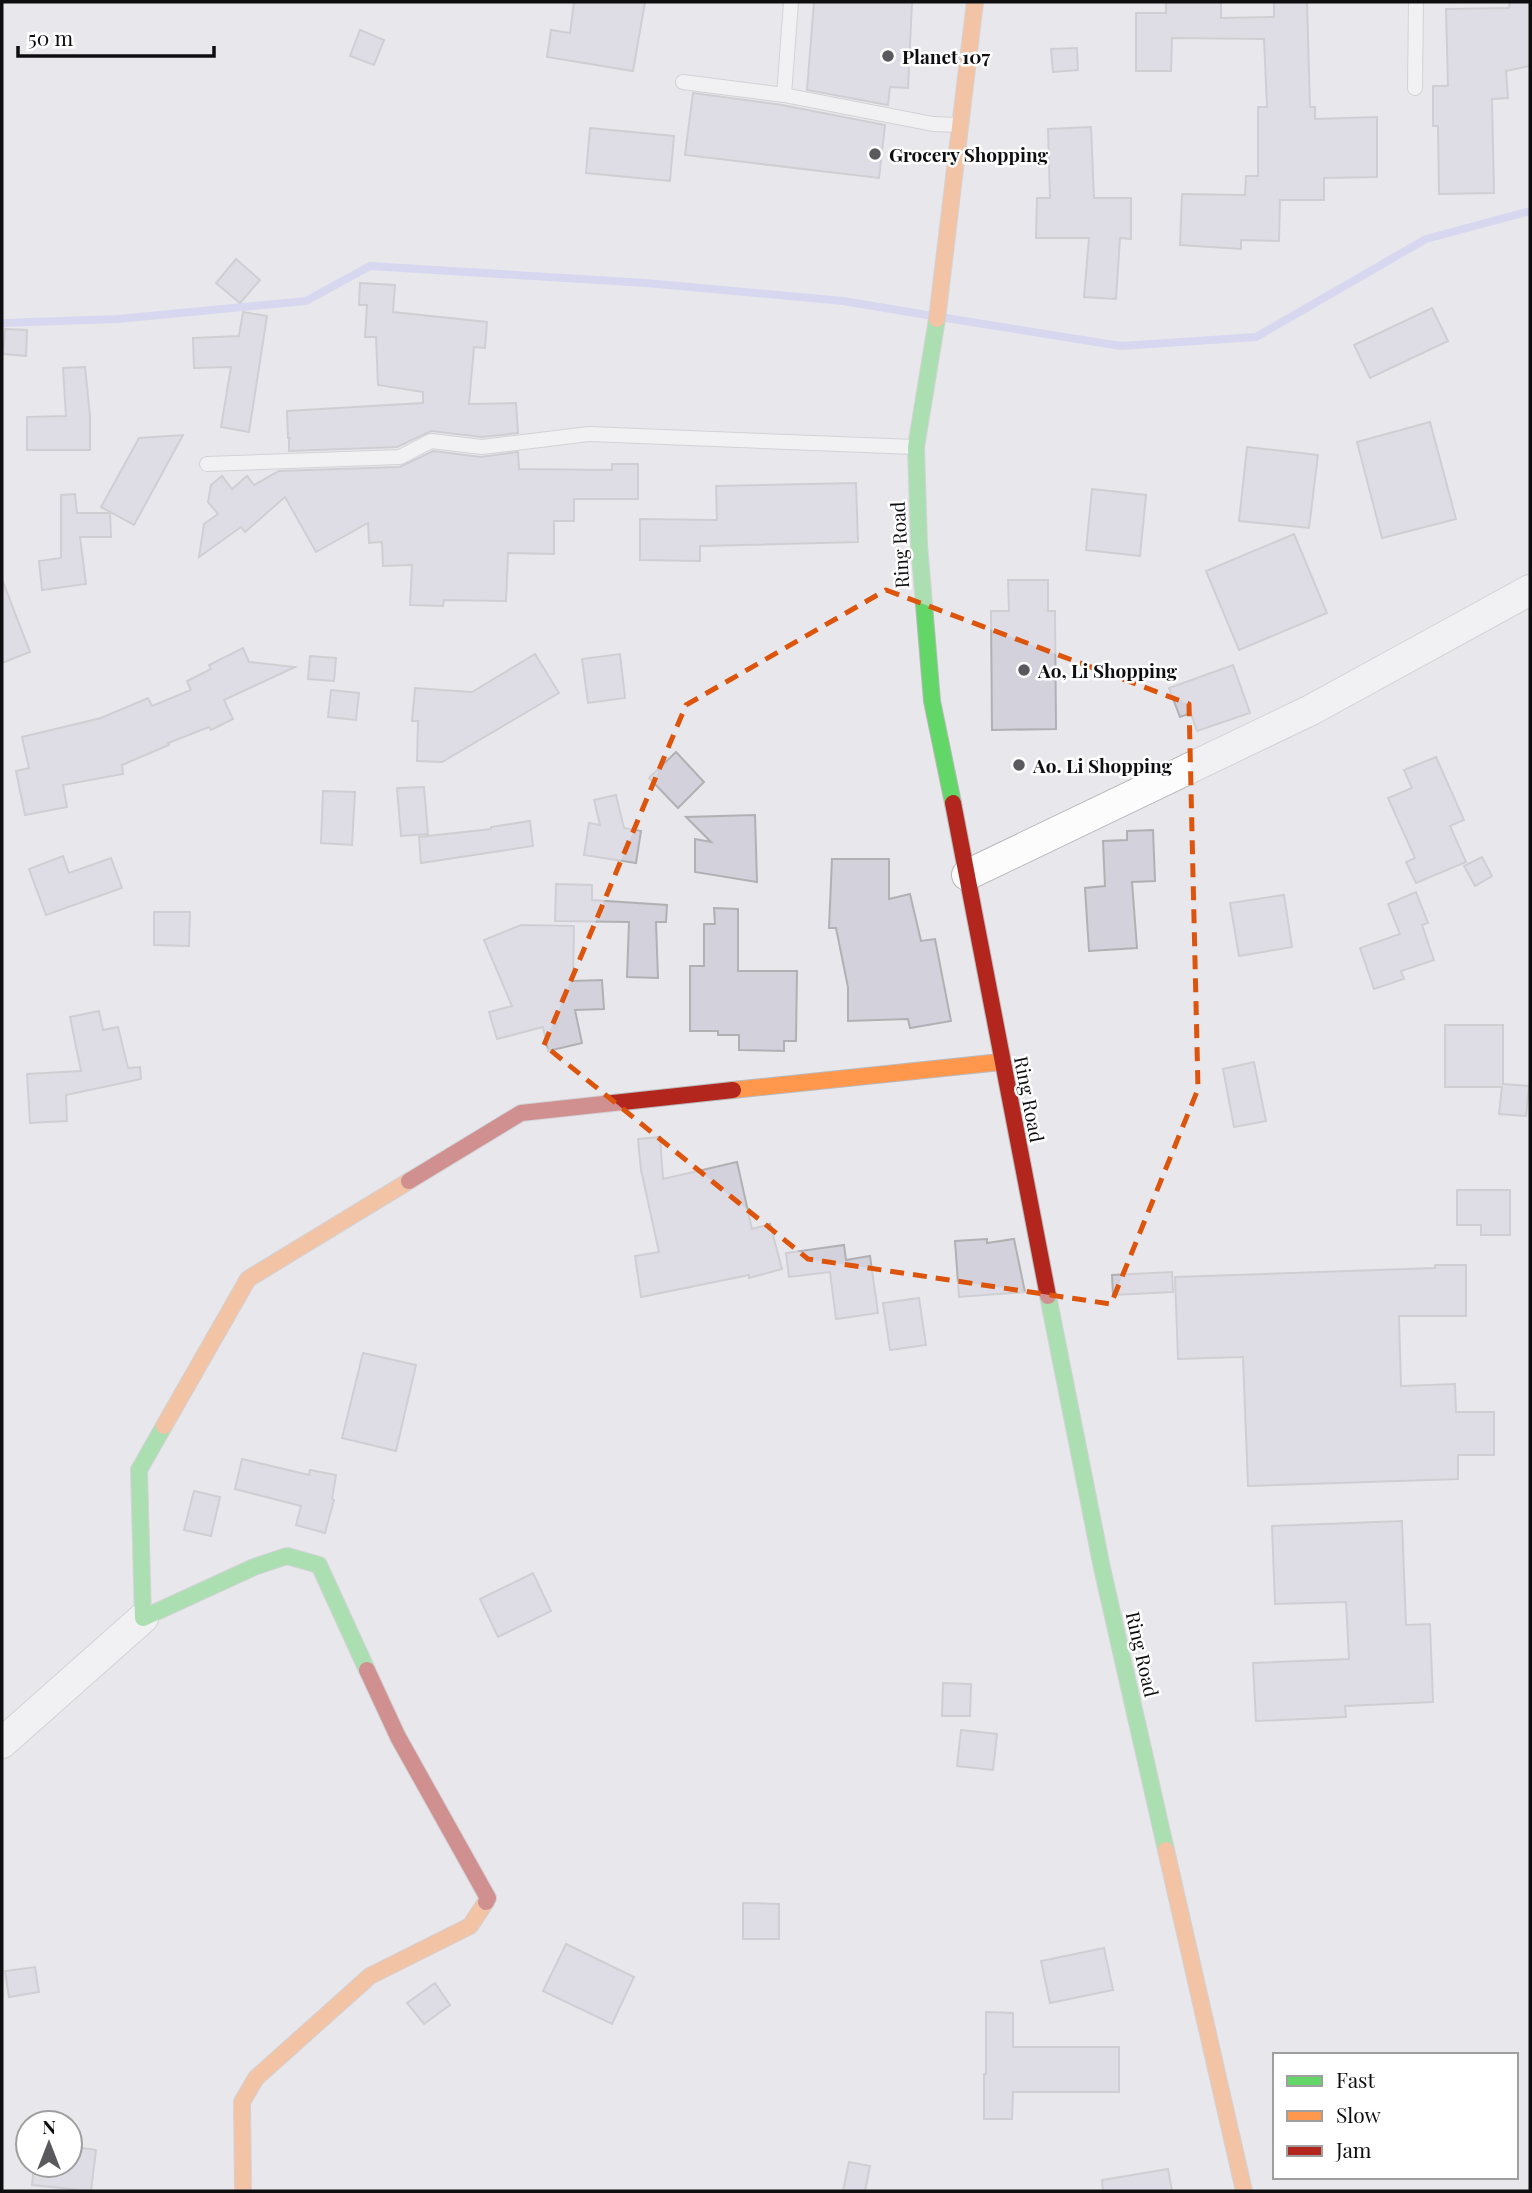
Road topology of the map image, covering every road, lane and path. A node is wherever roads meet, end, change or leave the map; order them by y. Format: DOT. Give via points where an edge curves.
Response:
graph roads {
  1 [pos="791,2"];
  2 [pos="975,2"];
  3 [pos="1416,2"];
  4 [pos="683,82"];
  5 [pos="1415,88"];
  6 [pos="785,95"];
  7 [pos="960,125"];
  8 [pos="916,447"];
  9 [pos="206,464"];
  10 [pos="1530,590"];
  11 [pos="967,875"];
  12 [pos="1001,1062"];
  13 [pos="144,1618"];
  14 [pos="2,1743"];
  15 [pos="243,2191"];
  16 [pos="1244,2191"];
  1 -- 6 [label="lane"];
  2 -- 7 [label="main road, Ring Road"];
  3 -- 5 [label="lane"];
  4 -- 6 [label="lane"];
  6 -- 7 [label="lane" via="933,124"];
  7 -- 8 [label="main road, Ring Road" via="942,290"];
  8 -- 9 [label="lane" via="589,434 482,447 431,441 400,457"];
  8 -- 11 [label="main road, Ring Road" via="932,701"];
  10 -- 11 [label="street" via="1311,710"];
  11 -- 12 [label="main road, Ring Road"];
  12 -- 13 [label="main road" via="521,1112 248,1279 139,1470"];
  12 -- 16 [label="main road, Ring Road" via="1102,1568"];
  13 -- 14 [label="street"];
  13 -- 15 [label="main road" via="287,1556 319,1565 398,1737 488,1898 470,1926 370,1976 256,2078 242,2102"];
}
